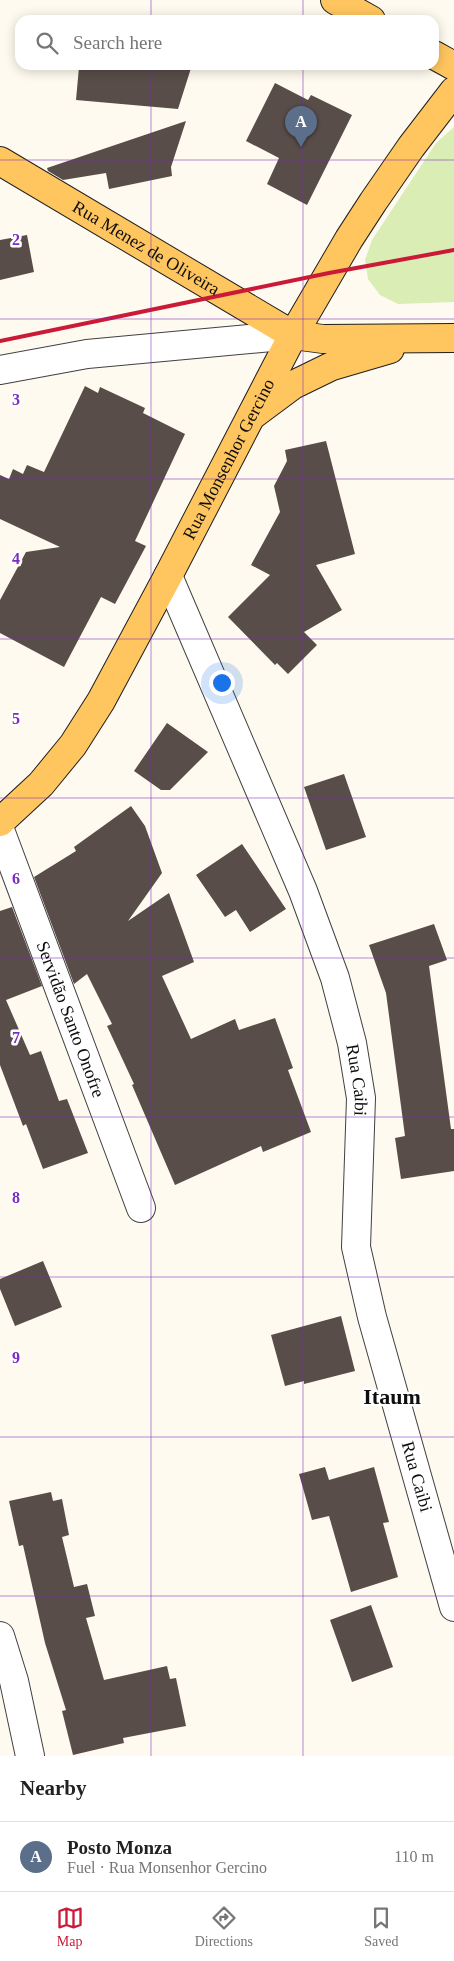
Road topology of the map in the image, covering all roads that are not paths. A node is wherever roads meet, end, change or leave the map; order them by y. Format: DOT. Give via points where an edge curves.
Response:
graph roads {
  1 [pos="335,0"];
  2 [pos="362,15"];
  3 [pos="439,58"];
  4 [pos="454,66"];
  5 [pos="454,92"];
  6 [pos="0,161"];
  7 [pos="292,335"];
  8 [pos="443,338"];
  9 [pos="0,370"];
  10 [pos="250,417"];
  11 [pos="168,576"];
  12 [pos="0,822"];
  13 [pos="0,830"];
  14 [pos="141,1208"];
  15 [pos="454,1607"];
  16 [pos="0,1636"];
  17 [pos="30,1756"];
  1 -- 2 [label="main road"];
  3 -- 4 [label="main road"];
  5 -- 7 [label="main road, Rua Monsenhor Gercino" via="373,202"];
  6 -- 7 [label="main road, Rua Menez de Oliveira"];
  7 -- 8 [label="main road" via="323,339"];
  7 -- 9 [label="street" via="87,354"];
  7 -- 10 [label="main road, Rua Monsenhor Gercino"];
  8 -- 10 [label="main road" via="366,354 332,366 293,385"];
  10 -- 11 [label="main road, Rua Monsenhor Gercino"];
  11 -- 12 [label="main road, Rua Monsenhor Gercino" via="101,701 73,745 41,784"];
  11 -- 15 [label="street, Rua Caibi" via="303,891 335,978 352,1042 361,1098 356,1247 372,1317"];
  13 -- 14 [label="street, Servidão Santo Onofre"];
  16 -- 17 [label="street" via="14,1681"];
}
